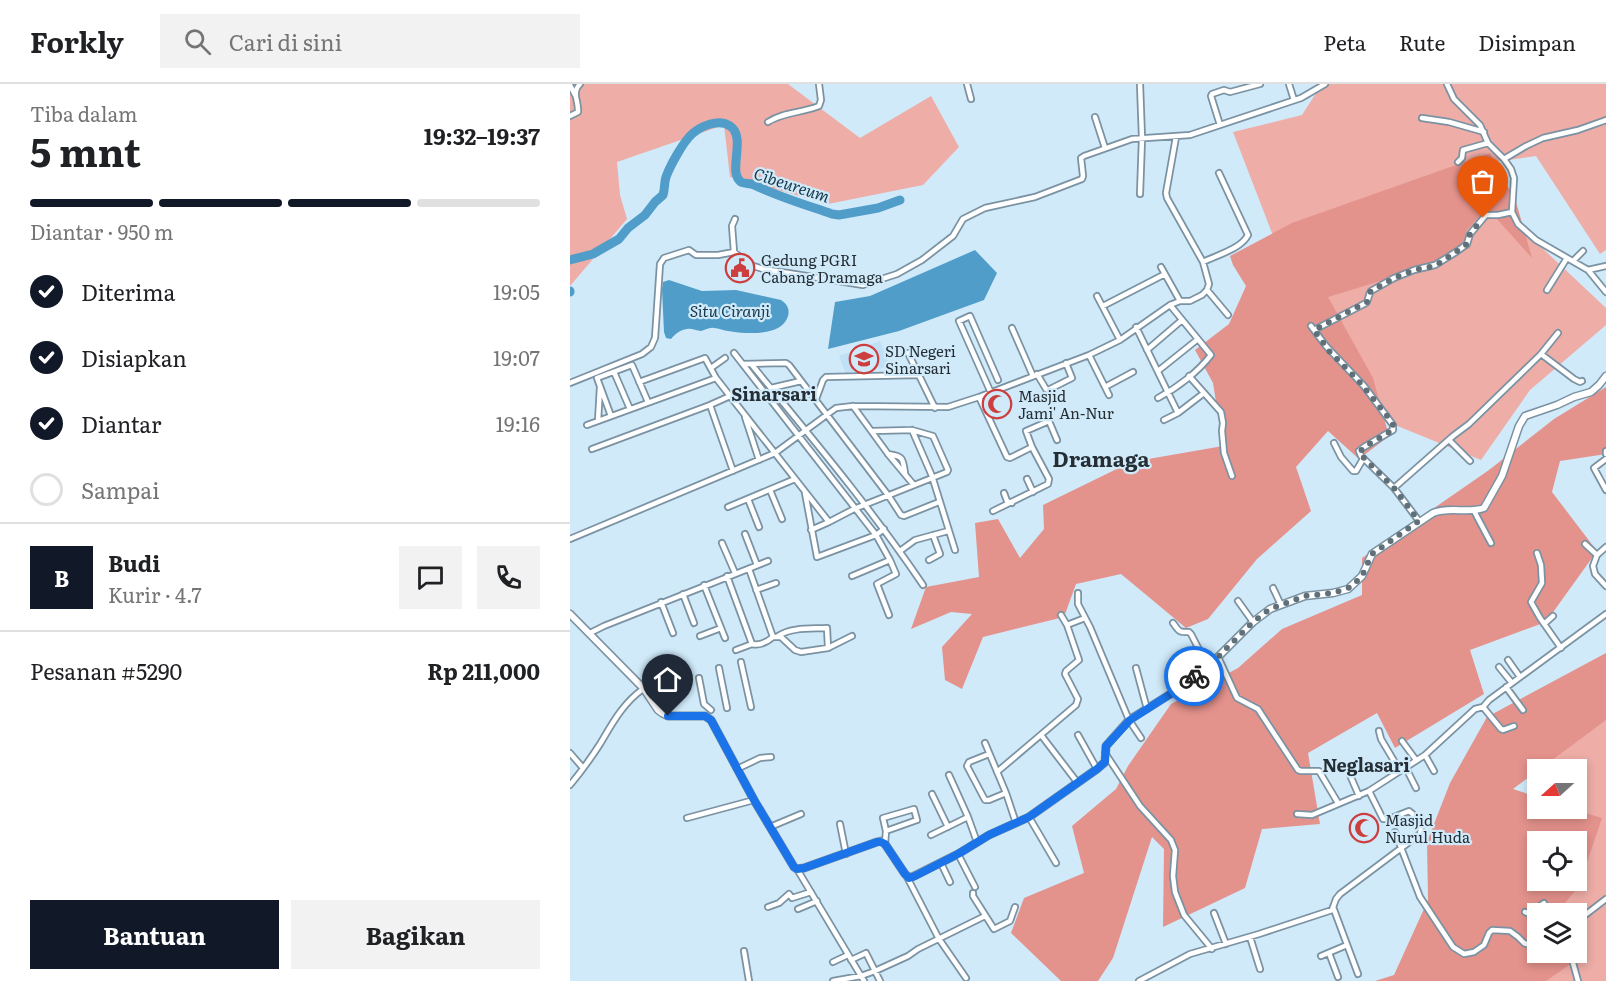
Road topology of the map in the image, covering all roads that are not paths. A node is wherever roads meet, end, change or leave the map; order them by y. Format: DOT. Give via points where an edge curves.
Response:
graph roads {
  1 [pos="580,84"];
  2 [pos="819,84"];
  3 [pos="967,84"];
  4 [pos="1140,84"];
  5 [pos="1260,84"];
  6 [pos="1289,84"];
  7 [pos="1325,84"];
  8 [pos="1447,84"];
  9 [pos="570,85"];
  10 [pos="575,95"];
  11 [pos="971,99"];
  12 [pos="1294,100"];
  13 [pos="570,116"];
  14 [pos="1095,117"];
  15 [pos="1422,118"];
  16 [pos="1606,120"];
  17 [pos="768,122"];
  18 [pos="1220,125"];
  19 [pos="1484,132"];
  20 [pos="1176,137"];
  21 [pos="1142,138"];
  22 [pos="1488,143"];
  23 [pos="1105,148"];
  24 [pos="1504,159"];
  25 [pos="1458,162"];
  26 [pos="1219,173"];
  27 [pos="1140,194"];
  28 [pos="1512,212"];
  29 [pos="735,219"];
  30 [pos="1583,251"];
  31 [pos="734,252"];
  32 [pos="1567,258"];
  33 [pos="1203,261"];
  34 [pos="1573,261"];
  35 [pos="1606,266"];
  36 [pos="1161,267"];
  37 [pos="1588,270"];
  38 [pos="1165,274"];
  39 [pos="1606,280"];
  40 [pos="1598,281"];
  41 [pos="1207,290"];
  42 [pos="1547,290"];
  43 [pos="1606,292"];
  44 [pos="1097,296"];
  45 [pos="1180,301"];
  46 [pos="1170,304"];
  47 [pos="1103,306"];
  48 [pos="1228,315"];
  49 [pos="1182,320"];
  50 [pos="1136,327"];
  51 [pos="1012,328"];
  52 [pos="1558,333"];
  53 [pos="1198,339"];
  54 [pos="1120,340"];
  55 [pos="1147,350"];
  56 [pos="734,353"];
  57 [pos="908,353"];
  58 [pos="1541,354"];
  59 [pos="1089,355"];
  60 [pos="726,358"];
  61 [pos="1066,363"];
  62 [pos="743,364"];
  63 [pos="752,365"];
  64 [pos="711,368"];
  65 [pos="1158,371"];
  66 [pos="614,372"];
  67 [pos="1133,372"];
  68 [pos="919,375"];
  69 [pos="1035,375"];
  70 [pos="1189,376"];
  71 [pos="1606,376"];
  72 [pos="716,378"];
  73 [pos="998,380"];
  74 [pos="801,381"];
  75 [pos="1582,381"];
  76 [pos="639,382"];
  77 [pos="570,383"];
  78 [pos="600,387"];
  79 [pos="1105,387"];
  80 [pos="771,388"];
  81 [pos="991,393"];
  82 [pos="1168,393"];
  83 [pos="1204,393"];
  84 [pos="1108,395"];
  85 [pos="730,396"];
  86 [pos="979,397"];
  87 [pos="1158,398"];
  88 [pos="816,399"];
  89 [pos="648,402"];
  90 [pos="710,405"];
  91 [pos="853,406"];
  92 [pos="935,408"];
  93 [pos="630,409"];
  94 [pos="743,413"];
  95 [pos="1178,413"];
  96 [pos="826,415"];
  97 [pos="611,416"];
  98 [pos="1164,420"];
  99 [pos="598,421"];
  100 [pos="587,425"];
  101 [pos="912,430"];
  102 [pos="806,431"];
  103 [pos="872,431"];
  104 [pos="798,437"];
  105 [pos="1057,440"];
  106 [pos="1449,440"];
  107 [pos="1334,443"];
  108 [pos="1032,447"];
  109 [pos="592,449"];
  110 [pos="775,453"];
  111 [pos="1363,459"];
  112 [pos="1606,459"];
  113 [pos="759,460"];
  114 [pos="1470,461"];
  115 [pos="733,471"];
  116 [pos="932,476"];
  117 [pos="1232,476"];
  118 [pos="795,479"];
  119 [pos="1027,479"];
  120 [pos="913,484"];
  121 [pos="1394,488"];
  122 [pos="770,490"];
  123 [pos="1606,490"];
  124 [pos="804,491"];
  125 [pos="1033,492"];
  126 [pos="1004,494"];
  127 [pos="888,495"];
  128 [pos="748,499"];
  129 [pos="939,502"];
  130 [pos="1012,502"];
  131 [pos="865,504"];
  132 [pos="728,507"];
  133 [pos="854,509"];
  134 [pos="1474,511"];
  135 [pos="993,512"];
  136 [pos="782,519"];
  137 [pos="1419,521"];
  138 [pos="829,522"];
  139 [pos="759,526"];
  140 [pos="884,529"];
  141 [pos="811,530"];
  142 [pos="948,531"];
  143 [pos="745,534"];
  144 [pos="876,535"];
  145 [pos="933,535"];
  146 [pos="570,538"];
  147 [pos="722,543"];
  148 [pos="1491,543"];
  149 [pos="1585,544"];
  150 [pos="1606,547"];
  151 [pos="900,550"];
  152 [pos="955,550"];
  153 [pos="1537,553"];
  154 [pos="1597,555"];
  155 [pos="890,560"];
  156 [pos="929,560"];
  157 [pos="768,561"];
  158 [pos="757,565"];
  159 [pos="748,569"];
  160 [pos="735,573"];
  161 [pos="727,576"];
  162 [pos="852,576"];
  163 [pos="776,583"];
  164 [pos="704,585"];
  165 [pos="923,585"];
  166 [pos="1606,586"];
  167 [pos="1273,588"];
  168 [pos="756,590"];
  169 [pos="1078,593"];
  170 [pos="682,594"];
  171 [pos="1238,601"];
  172 [pos="661,603"];
  173 [pos="1281,605"];
  174 [pos="570,614"];
  175 [pos="1606,614"];
  176 [pos="889,615"];
  177 [pos="1061,615"];
  178 [pos="1553,616"];
  179 [pos="1085,618"];
  180 [pos="1253,622"];
  181 [pos="694,623"];
  182 [pos="1173,623"];
  183 [pos="1544,624"];
  184 [pos="1067,625"];
  185 [pos="721,628"];
  186 [pos="590,633"];
  187 [pos="673,633"];
  188 [pos="700,636"];
  189 [pos="776,636"];
  190 [pos="852,636"];
  191 [pos="725,638"];
  192 [pos="752,644"];
  193 [pos="828,648"];
  194 [pos="1562,648"];
  195 [pos="736,650"];
  196 [pos="1218,657"];
  197 [pos="1508,660"];
  198 [pos="741,662"];
  199 [pos="1525,664"];
  200 [pos="1207,665"];
  201 [pos="1499,667"];
  202 [pos="719,668"];
  203 [pos="1136,668"];
  204 [pos="1529,670"];
  205 [pos="687,672"];
  206 [pos="1520,677"];
  207 [pos="699,678"];
  208 [pos="1512,683"];
  209 [pos="1506,687"];
  210 [pos="644,689"];
  211 [pos="750,707"];
  212 [pos="1484,707"];
  213 [pos="727,708"];
  214 [pos="1148,709"];
  215 [pos="711,710"];
  216 [pos="1523,710"];
  217 [pos="1130,720"];
  218 [pos="1514,726"];
  219 [pos="1378,731"];
  220 [pos="1041,735"];
  221 [pos="1078,735"];
  222 [pos="1141,738"];
  223 [pos="1402,741"];
  224 [pos="985,743"];
  225 [pos="570,753"];
  226 [pos="1105,753"];
  227 [pos="989,754"];
  228 [pos="1425,755"];
  229 [pos="771,757"];
  230 [pos="1416,760"];
  231 [pos="583,768"];
  232 [pos="1347,768"];
  233 [pos="1406,768"];
  234 [pos="1097,769"];
  235 [pos="737,770"];
  236 [pos="1400,771"];
  237 [pos="1434,771"];
  238 [pos="997,772"];
  239 [pos="949,775"];
  240 [pos="1077,782"];
  241 [pos="570,785"];
  242 [pos="1416,788"];
  243 [pos="1369,791"];
  244 [pos="1006,793"];
  245 [pos="932,794"];
  246 [pos="1359,796"];
  247 [pos="754,800"];
  248 [pos="1338,803"];
  249 [pos="801,814"];
  250 [pos="1297,814"];
  251 [pos="968,817"];
  252 [pos="1029,817"];
  253 [pos="687,818"];
  254 [pos="1016,823"];
  255 [pos="840,824"];
  256 [pos="770,827"];
  257 [pos="948,827"];
  258 [pos="886,831"];
  259 [pos="1395,832"];
  260 [pos="931,835"];
  261 [pos="977,842"];
  262 [pos="885,844"];
  263 [pos="1401,848"];
  264 [pos="846,854"];
  265 [pos="958,854"];
  266 [pos="941,862"];
  267 [pos="1056,863"];
  268 [pos="797,869"];
  269 [pos="907,877"];
  270 [pos="950,882"];
  271 [pos="811,892"];
  272 [pos="1606,900"];
  273 [pos="817,901"];
  274 [pos="768,907"];
  275 [pos="1016,907"];
  276 [pos="1333,907"];
  277 [pos="798,909"];
  278 [pos="1214,913"];
  279 [pos="1587,914"];
  280 [pos="985,916"];
  281 [pos="1250,937"];
  282 [pos="939,939"];
  283 [pos="1226,944"];
  284 [pos="1527,944"];
  285 [pos="1347,945"];
  286 [pos="1212,949"];
  287 [pos="744,951"];
  288 [pos="1329,953"];
  289 [pos="1321,956"];
  290 [pos="850,958"];
  291 [pos="833,962"];
  292 [pos="1573,963"];
  293 [pos="1260,969"];
  294 [pos="875,970"];
  295 [pos="1358,974"];
  296 [pos="1338,977"];
  297 [pos="862,978"];
  298 [pos="966,978"];
  299 [pos="749,981"];
  300 [pos="833,981"];
  301 [pos="880,981"];
  302 [pos="1139,981"];
  303 [pos="1578,981"];
  1 -- 10 [label="street"];
  2 -- 17 [label="street" via="819,106"];
  3 -- 11 [label="street"];
  4 -- 21 [label="street"];
  5 -- 18 [label="street" via="1212,94"];
  6 -- 12 [label="street"];
  7 -- 12 [label="street"];
  8 -- 19 [label="street" via="1454,99"];
  9 -- 10 [label="street"];
  10 -- 13 [label="street" via="578,112"];
  12 -- 18 [label="street"];
  14 -- 23 [label="street"];
  15 -- 19 [label="street"];
  16 -- 24 [label="street" via="1543,138"];
  18 -- 20 [label="street"];
  19 -- 22 [label="street"];
  20 -- 21 [label="street"];
  20 -- 33 [label="street" via="1166,194"];
  21 -- 23 [label="street"];
  21 -- 27 [label="street"];
  22 -- 24 [label="street"];
  22 -- 25 [label="street" via="1463,150"];
  23 -- 31 [label="street" via="1082,157 1082,178 1035,196 984,208 963,219 953,236 922,260 863,285 763,269 750,265"];
  24 -- 28 [label="street" via="1514,175"];
  26 -- 33 [label="street" via="1248,235 1236,247"];
  28 -- 32 [label="street" via="1530,236"];
  28 -- 111 [label="street" via="1486,215 1467,244 1435,266 1394,278 1371,291 1367,302 1313,328 1394,425 1393,430 1358,450"];
  29 -- 31 [label="street"];
  30 -- 34 [label="street"];
  31 -- 77 [label="street" via="696,255 689,250 664,258 660,264 655,338 651,347"];
  32 -- 34 [label="street"];
  32 -- 42 [label="street"];
  33 -- 41 [label="street" via="1209,279"];
  34 -- 37 [label="street"];
  35 -- 37 [label="street"];
  36 -- 38 [label="street"];
  37 -- 40 [label="street"];
  38 -- 45 [label="street"];
  38 -- 47 [label="street"];
  39 -- 40 [label="street"];
  40 -- 43 [label="street"];
  41 -- 45 [label="street" via="1195,299"];
  41 -- 48 [label="street"];
  44 -- 47 [label="street"];
  45 -- 46 [label="street"];
  46 -- 49 [label="street"];
  46 -- 50 [label="street"];
  47 -- 54 [label="street"];
  49 -- 53 [label="street"];
  49 -- 55 [label="street"];
  50 -- 54 [label="street"];
  50 -- 55 [label="street"];
  51 -- 69 [label="street"];
  52 -- 58 [label="street"];
  53 -- 65 [label="street"];
  53 -- 70 [label="street" via="1211,356"];
  54 -- 59 [label="street"];
  55 -- 65 [label="street"];
  56 -- 62 [label="street"];
  57 -- 68 [label="street"];
  58 -- 75 [label="street"];
  58 -- 106 [label="street"];
  59 -- 61 [label="street"];
  59 -- 79 [label="street"];
  60 -- 64 [label="street"];
  61 -- 69 [label="street"];
  61 -- 69 [label="street" via="1072,378 1048,390"];
  62 -- 63 [label="street"];
  62 -- 104 [label="street"];
  63 -- 74 [label="street" via="788,364"];
  63 -- 80 [label="street"];
  64 -- 72 [label="street"];
  64 -- 76 [label="street" via="704,358"];
  65 -- 82 [label="street"];
  66 -- 76 [label="street" via="632,365"];
  66 -- 78 [label="street" via="597,378"];
  66 -- 93 [label="street"];
  67 -- 79 [label="street"];
  68 -- 88 [label="street" via="826,377"];
  68 -- 92 [label="street"];
  69 -- 81 [label="street"];
  70 -- 82 [label="street"];
  70 -- 83 [label="street"];
  71 -- 134 [label="street" via="1591,392 1525,416 1486,506"];
  72 -- 85 [label="street"];
  72 -- 89 [label="street"];
  73 -- 81 [label="street" via="970,316 959,321"];
  74 -- 80 [label="street"];
  74 -- 88 [label="street"];
  76 -- 89 [label="street"];
  78 -- 97 [label="street"];
  78 -- 99 [label="street"];
  79 -- 84 [label="street"];
  80 -- 102 [label="street"];
  81 -- 86 [label="street"];
  82 -- 87 [label="street"];
  82 -- 95 [label="street"];
  83 -- 95 [label="street"];
  83 -- 117 [label="street" via="1222,415 1224,453"];
  85 -- 90 [label="street"];
  85 -- 94 [label="street"];
  86 -- 92 [label="street"];
  86 -- 108 [label="street" via="1007,457"];
  88 -- 96 [label="street"];
  89 -- 93 [label="street"];
  90 -- 109 [label="street"];
  90 -- 115 [label="street"];
  91 -- 92 [label="street"];
  91 -- 96 [label="street" via="836,408"];
  91 -- 103 [label="street"];
  93 -- 97 [label="street"];
  94 -- 110 [label="street"];
  94 -- 113 [label="street"];
  95 -- 98 [label="street"];
  96 -- 102 [label="street"];
  96 -- 127 [label="street"];
  97 -- 99 [label="street"];
  99 -- 100 [label="street"];
  101 -- 103 [label="street"];
  101 -- 116 [label="street"];
  101 -- 116 [label="street" via="934,438 948,470"];
  102 -- 104 [label="street"];
  102 -- 131 [label="street"];
  103 -- 120 [label="street"];
  104 -- 110 [label="street"];
  104 -- 133 [label="street"];
  105 -- 108 [label="street" via="1049,421 1026,431"];
  106 -- 114 [label="street"];
  106 -- 121 [label="street"];
  107 -- 111 [label="street" via="1353,471"];
  108 -- 125 [label="street" via="1049,482"];
  110 -- 113 [label="street"];
  110 -- 118 [label="street"];
  111 -- 121 [label="street"];
  112 -- 123 [label="street" via="1594,469"];
  113 -- 115 [label="street"];
  115 -- 146 [label="street"];
  116 -- 120 [label="street"];
  116 -- 129 [label="street"];
  118 -- 122 [label="street"];
  118 -- 124 [label="street"];
  119 -- 125 [label="street"];
  120 -- 127 [label="street"];
  121 -- 137 [label="street"];
  122 -- 128 [label="street"];
  122 -- 136 [label="street"];
  124 -- 138 [label="street"];
  124 -- 141 [label="street"];
  125 -- 130 [label="street"];
  126 -- 130 [label="street"];
  127 -- 129 [label="street" via="903,516"];
  127 -- 131 [label="street"];
  128 -- 132 [label="street"];
  128 -- 139 [label="street"];
  129 -- 142 [label="street"];
  130 -- 135 [label="street"];
  131 -- 133 [label="street"];
  131 -- 140 [label="street"];
  133 -- 138 [label="street"];
  133 -- 144 [label="street"];
  134 -- 137 [label="street" via="1440,510"];
  134 -- 148 [label="street"];
  137 -- 173 [label="street" via="1372,554 1362,576 1348,589 1305,596"];
  138 -- 141 [label="street"];
  140 -- 144 [label="street"];
  140 -- 151 [label="street"];
  141 -- 144 [label="street" via="817,557"];
  142 -- 145 [label="street"];
  142 -- 152 [label="street"];
  143 -- 158 [label="street"];
  144 -- 155 [label="street"];
  145 -- 151 [label="street"];
  145 -- 156 [label="street" via="940,554"];
  147 -- 160 [label="street"];
  149 -- 154 [label="street"];
  150 -- 154 [label="street"];
  151 -- 165 [label="street"];
  153 -- 183 [label="street" via="1542,583 1531,602"];
  154 -- 166 [label="street" via="1593,569"];
  155 -- 162 [label="street"];
  155 -- 176 [label="street" via="896,576 877,585"];
  157 -- 158 [label="street"];
  158 -- 159 [label="street"];
  159 -- 160 [label="street"];
  159 -- 168 [label="street"];
  160 -- 161 [label="street"];
  161 -- 164 [label="street"];
  161 -- 192 [label="street"];
  163 -- 168 [label="street"];
  164 -- 170 [label="street"];
  164 -- 185 [label="street"];
  167 -- 173 [label="street"];
  168 -- 189 [label="street"];
  169 -- 179 [label="street"];
  170 -- 172 [label="street"];
  170 -- 181 [label="street"];
  171 -- 180 [label="street"];
  172 -- 186 [label="street"];
  172 -- 187 [label="street"];
  173 -- 180 [label="street"];
  174 -- 186 [label="street"];
  175 -- 194 [label="street"];
  177 -- 184 [label="street"];
  178 -- 183 [label="street"];
  179 -- 184 [label="street"];
  179 -- 217 [label="street"];
  180 -- 196 [label="street"];
  182 -- 200 [label="street" via="1179,632 1191,634"];
  183 -- 194 [label="street"];
  184 -- 220 [label="street" via="1079,660 1065,675 1078,701"];
  185 -- 188 [label="street"];
  185 -- 191 [label="street"];
  186 -- 210 [label="street"];
  189 -- 192 [label="street"];
  189 -- 193 [label="street" via="797,651"];
  189 -- 193 [label="street" via="794,630 827,628"];
  190 -- 193 [label="street"];
  192 -- 195 [label="street"];
  194 -- 204 [label="street"];
  196 -- 200 [label="street"];
  196 -- 248 [label="street" via="1237,698 1258,709 1298,770 1319,771"];
  197 -- 206 [label="street"];
  198 -- 211 [label="street"];
  199 -- 204 [label="street"];
  200 -- 214 [label="street"];
  201 -- 208 [label="street"];
  202 -- 213 [label="street"];
  203 -- 214 [label="street"];
  204 -- 206 [label="street"];
  205 -- 210 [label="street"];
  206 -- 208 [label="street"];
  207 -- 215 [label="street" via="704,704"];
  208 -- 209 [label="street"];
  209 -- 212 [label="street"];
  209 -- 216 [label="street"];
  210 -- 231 [label="street" via="617,714"];
  210 -- 235 [label="street" via="658,710 668,716 709,718"];
  212 -- 218 [label="street" via="1501,729"];
  212 -- 228 [label="street" via="1475,709"];
  214 -- 217 [label="street"];
  217 -- 222 [label="street"];
  217 -- 226 [label="street" via="1106,746"];
  219 -- 236 [label="street"];
  220 -- 238 [label="street"];
  220 -- 240 [label="street"];
  221 -- 234 [label="street"];
  223 -- 230 [label="street"];
  224 -- 227 [label="street"];
  225 -- 231 [label="street"];
  226 -- 234 [label="street" via="1105,762"];
  226 -- 286 [label="street" via="1140,806 1171,840 1175,850 1175,892 1184,915"];
  227 -- 238 [label="street"];
  227 -- 244 [label="street" via="967,766 984,799"];
  228 -- 230 [label="street"];
  228 -- 237 [label="street"];
  229 -- 235 [label="street"];
  230 -- 233 [label="street"];
  231 -- 241 [label="street"];
  232 -- 246 [label="street"];
  233 -- 236 [label="street"];
  233 -- 242 [label="street"];
  234 -- 240 [label="street"];
  235 -- 247 [label="street"];
  236 -- 243 [label="street"];
  238 -- 244 [label="street"];
  239 -- 251 [label="street"];
  240 -- 252 [label="street"];
  243 -- 246 [label="street"];
  243 -- 263 [label="street" via="1383,819 1408,810 1418,820 1420,834"];
  244 -- 254 [label="street"];
  245 -- 257 [label="street"];
  246 -- 248 [label="street"];
  247 -- 253 [label="street"];
  247 -- 256 [label="street"];
  248 -- 250 [label="street" via="1312,815"];
  249 -- 256 [label="street"];
  251 -- 257 [label="street"];
  251 -- 261 [label="street"];
  252 -- 254 [label="street"];
  252 -- 267 [label="street"];
  254 -- 261 [label="street"];
  255 -- 264 [label="street"];
  256 -- 268 [label="street"];
  257 -- 260 [label="street"];
  258 -- 258 [label="street" via="918,820 914,809 882,818"];
  258 -- 262 [label="street"];
  259 -- 263 [label="street"];
  261 -- 265 [label="street"];
  262 -- 264 [label="street" via="877,842"];
  262 -- 269 [label="street"];
  263 -- 276 [label="street" via="1340,894"];
  263 -- 284 [label="street" via="1423,904 1453,947 1467,954 1478,950 1492,930 1510,931"];
  264 -- 268 [label="street"];
  265 -- 266 [label="street"];
  265 -- 280 [label="street" via="973,896"];
  266 -- 269 [label="street"];
  266 -- 270 [label="street"];
  268 -- 271 [label="street"];
  269 -- 282 [label="street"];
  271 -- 273 [label="street"];
  271 -- 274 [label="street" via="792,898 789,894"];
  272 -- 279 [label="street"];
  273 -- 277 [label="street"];
  273 -- 290 [label="street"];
  275 -- 280 [label="street" via="1010,921 995,930"];
  276 -- 281 [label="street"];
  276 -- 285 [label="street"];
  278 -- 283 [label="street"];
  280 -- 282 [label="street"];
  281 -- 283 [label="street"];
  281 -- 293 [label="street"];
  282 -- 294 [label="street"];
  282 -- 298 [label="street"];
  283 -- 286 [label="street"];
  285 -- 288 [label="street"];
  285 -- 295 [label="street"];
  286 -- 302 [label="street" via="1184,957"];
  287 -- 299 [label="street"];
  288 -- 289 [label="street"];
  288 -- 296 [label="street"];
  290 -- 291 [label="street"];
  290 -- 294 [label="street" via="866,953"];
  290 -- 297 [label="street"];
  292 -- 303 [label="street"];
  294 -- 297 [label="street"];
  294 -- 301 [label="street"];
  297 -- 300 [label="street"];
}
